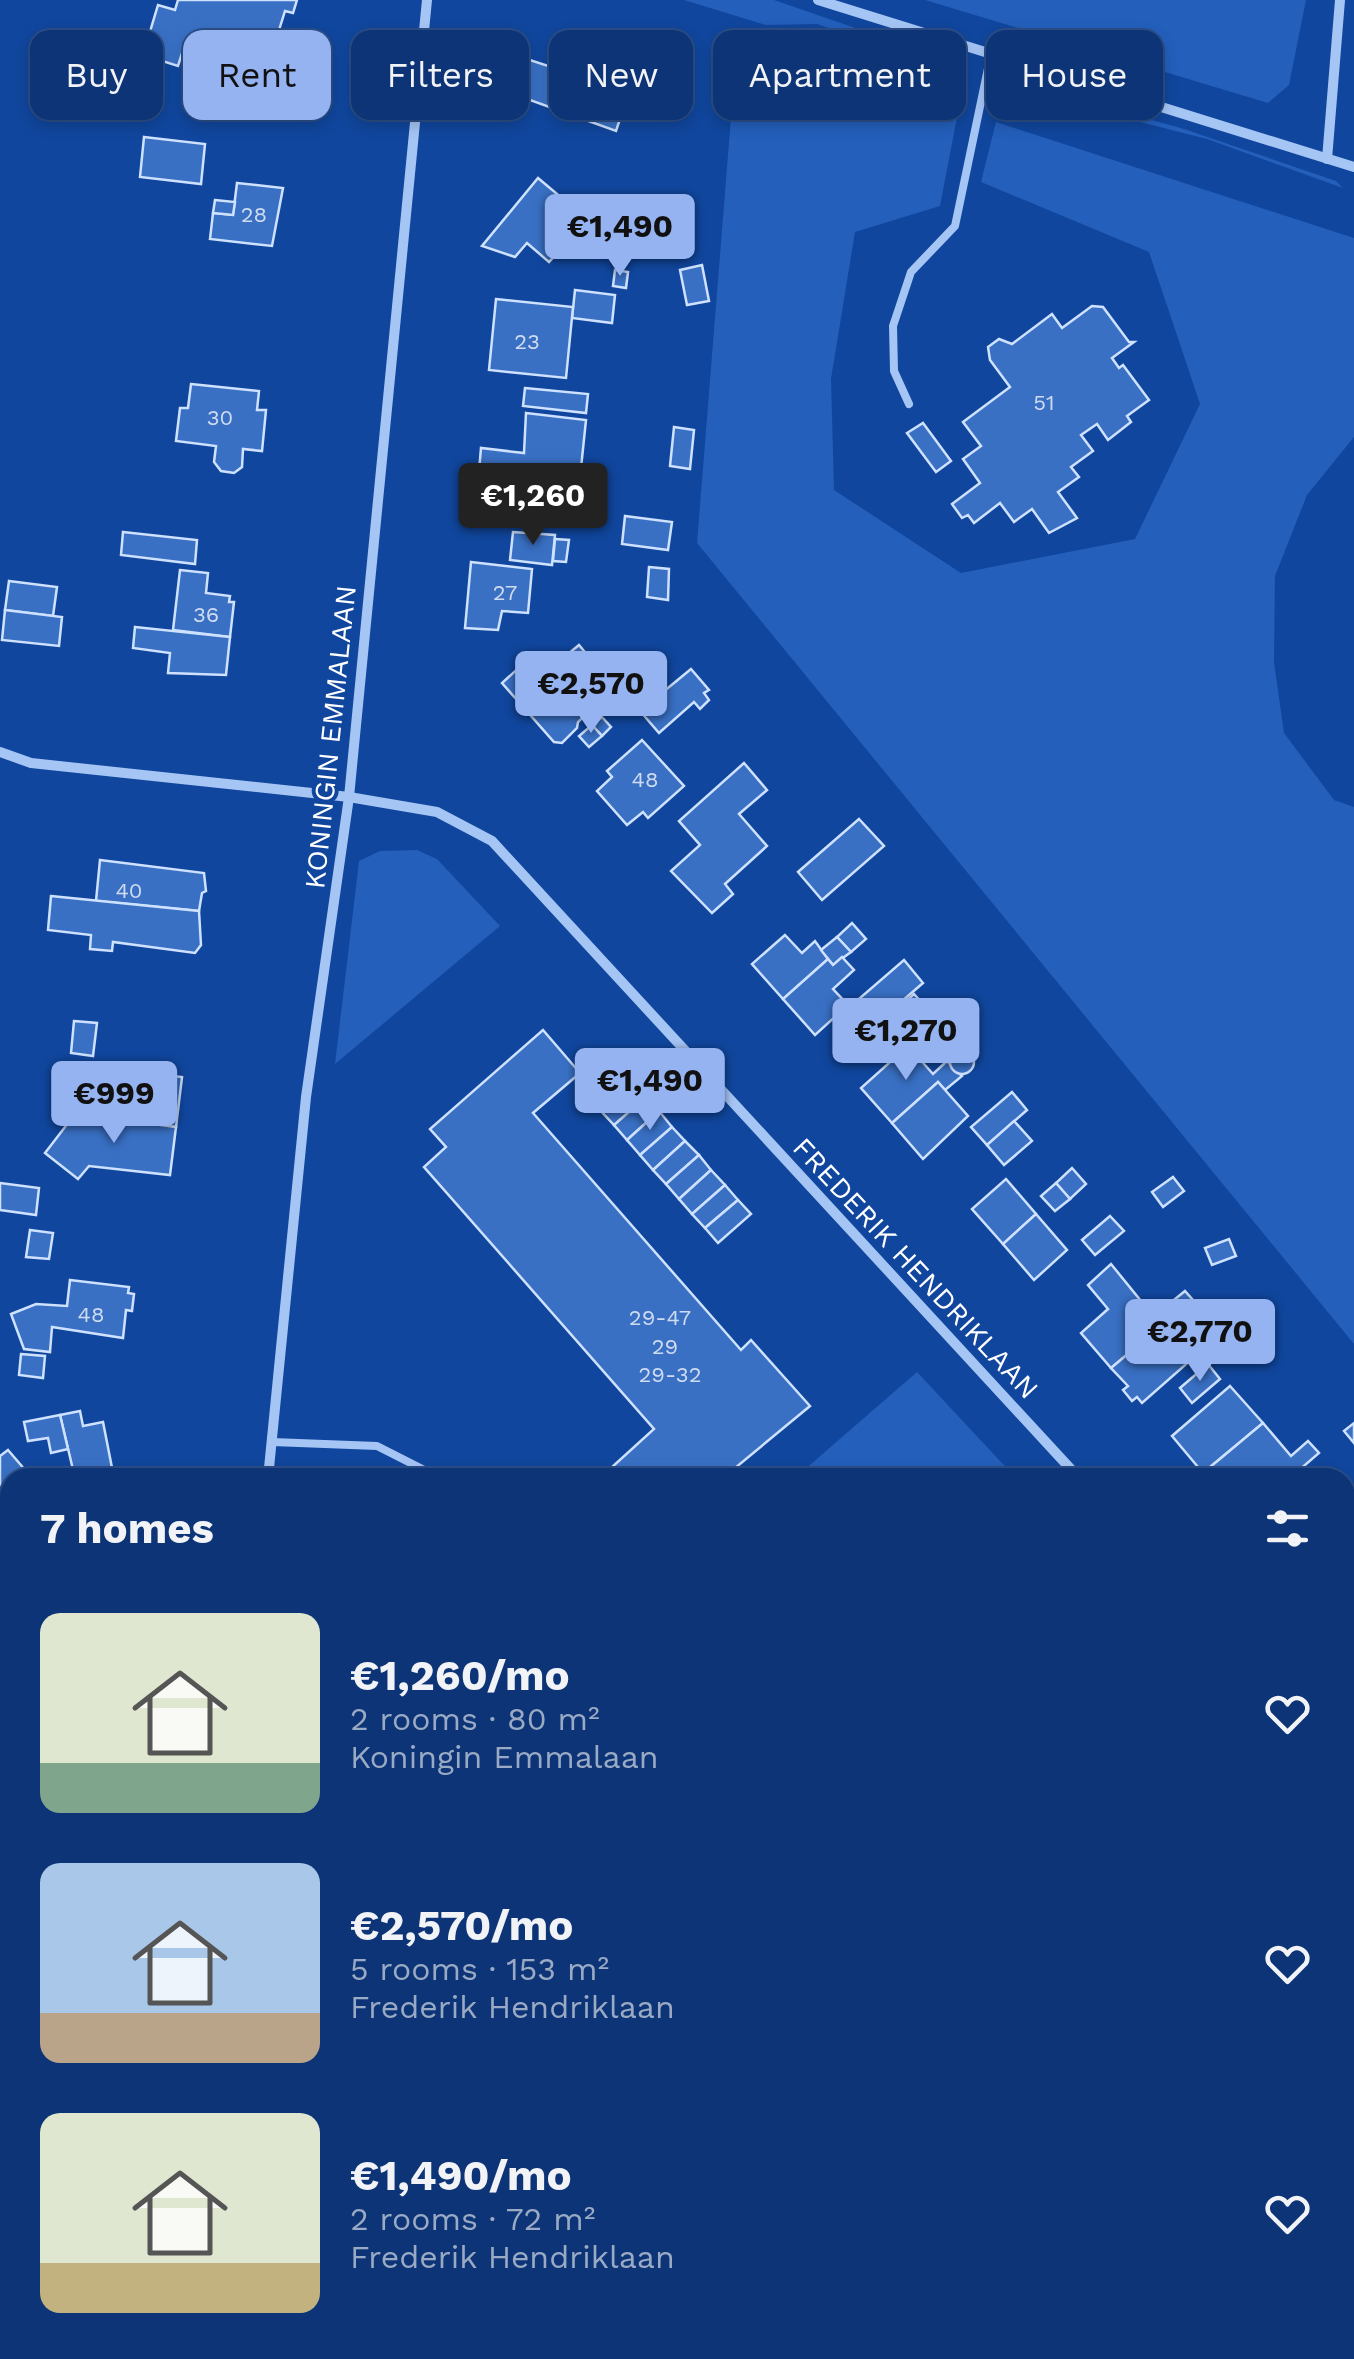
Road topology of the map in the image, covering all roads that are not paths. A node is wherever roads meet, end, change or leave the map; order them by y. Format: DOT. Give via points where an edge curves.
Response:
graph roads {
  1 [pos="427,0"];
  2 [pos="818,0"];
  3 [pos="1340,0"];
  4 [pos="986,52"];
  5 [pos="986,78"];
  6 [pos="1163,107"];
  7 [pos="1327,158"];
  8 [pos="1354,166"];
  9 [pos="909,404"];
  10 [pos="0,752"];
  11 [pos="349,797"];
  12 [pos="272,1442"];
  13 [pos="269,1468"];
  14 [pos="421,1468"];
  15 [pos="1068,1468"];
  1 -- 11 [label="street, KONINGIN EMMALAAN"];
  2 -- 4 [label="street"];
  3 -- 7 [label="street"];
  5 -- 9 [label="lane" via="955,226 911,272 893,326 894,370"];
  6 -- 7 [label="street"];
  7 -- 8 [label="street"];
  10 -- 11 [label="street, FREDERIK HENDRIKLAAN" via="32,762"];
  11 -- 12 [label="street, KONINGIN EMMALAAN" via="306,1097"];
  11 -- 15 [label="street, FREDERIK HENDRIKLAAN" via="437,812 492,840"];
  12 -- 13 [label="street, KONINGIN EMMALAAN"];
  12 -- 14 [label="lane" via="378,1446"];
}
